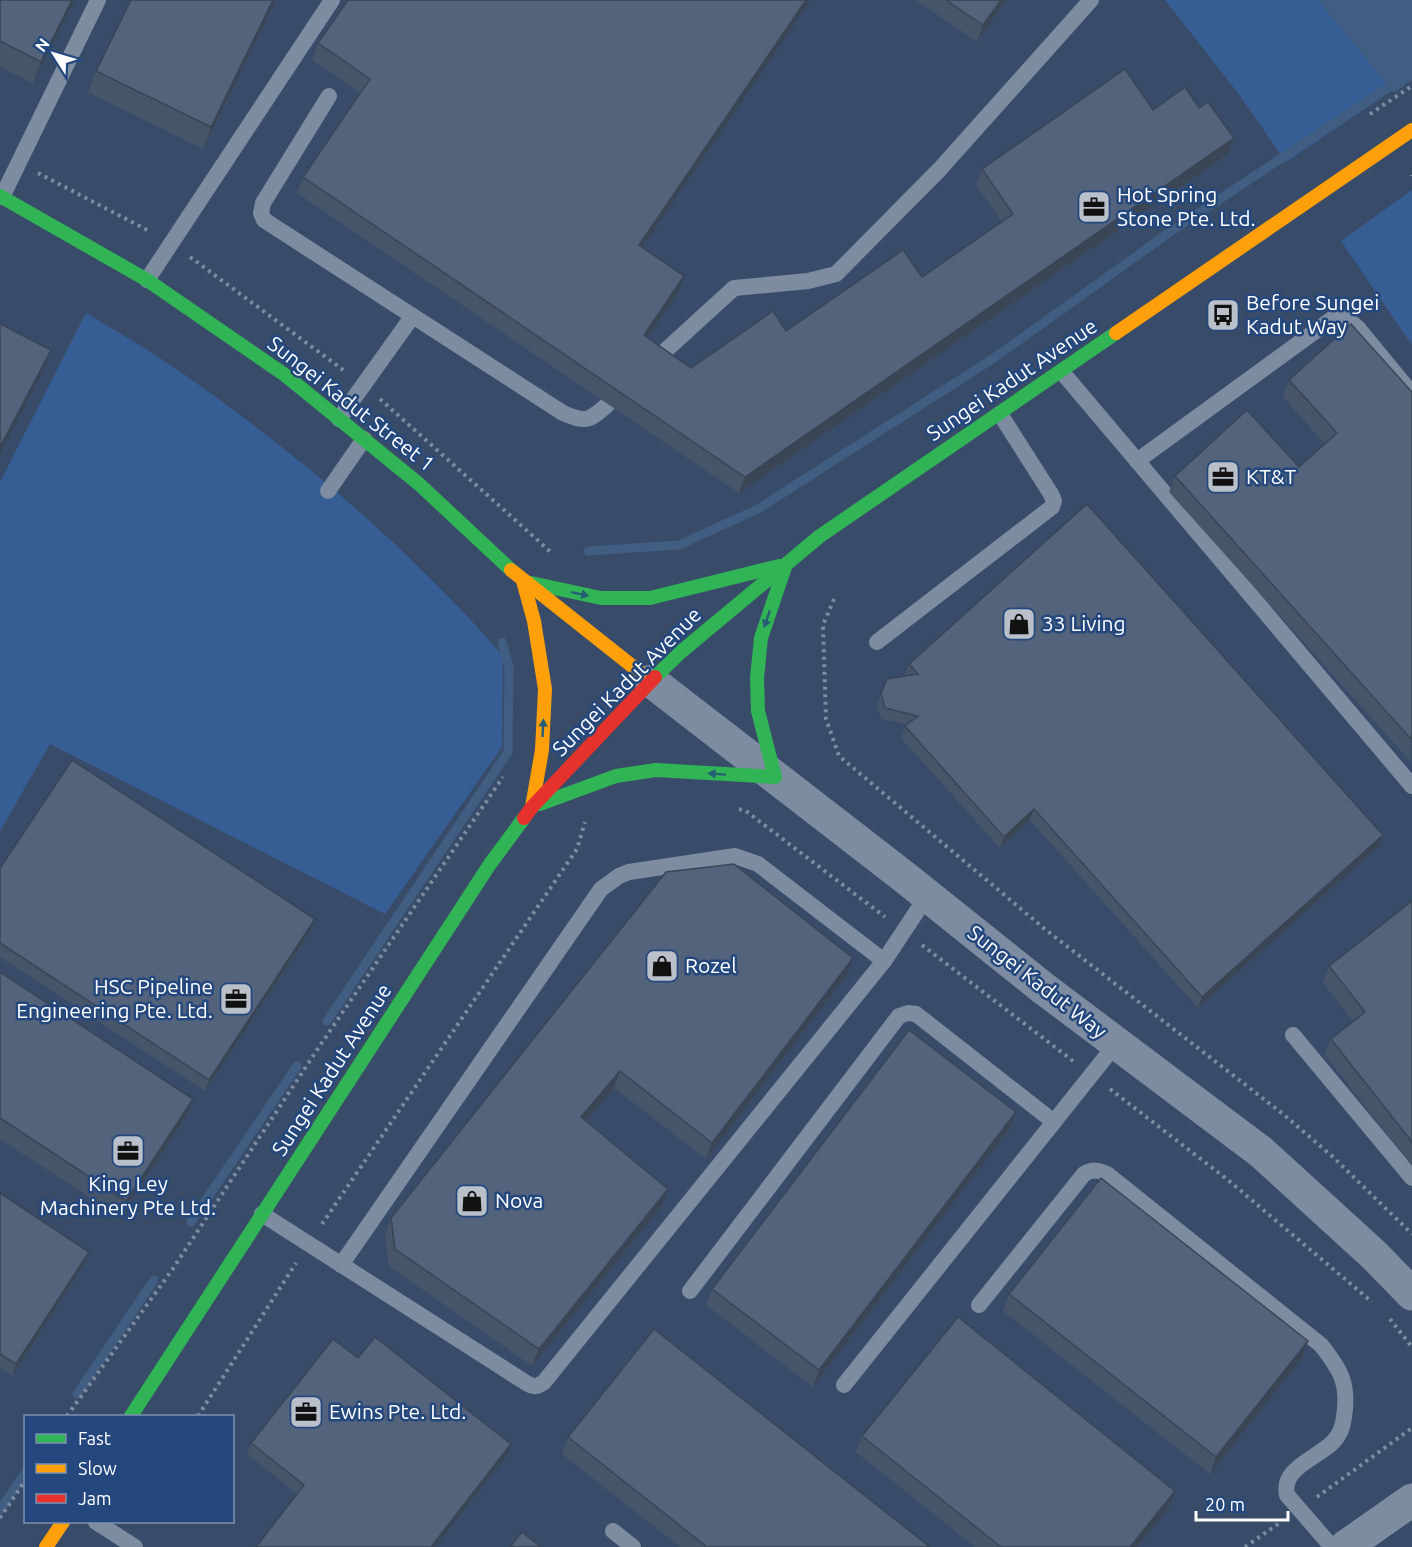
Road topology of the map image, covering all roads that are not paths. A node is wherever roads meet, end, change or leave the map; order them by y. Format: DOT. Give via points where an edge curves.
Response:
graph roads {
  1 [pos="98,0"];
  2 [pos="332,0"];
  3 [pos="1091,0"];
  4 [pos="329,96"];
  5 [pos="1412,130"];
  6 [pos="1,196"];
  7 [pos="147,280"];
  8 [pos="412,316"];
  9 [pos="653,362"];
  10 [pos="1062,372"];
  11 [pos="1412,394"];
  12 [pos="607,405"];
  13 [pos="1000,414"];
  14 [pos="339,418"];
  15 [pos="364,440"];
  16 [pos="1137,461"];
  17 [pos="328,491"];
  18 [pos="786,564"];
  19 [pos="523,581"];
  20 [pos="877,642"];
  21 [pos="651,681"];
  22 [pos="775,777"];
  23 [pos="1412,786"];
  24 [pos="532,807"];
  25 [pos="927,896"];
  26 [pos="884,961"];
  27 [pos="1293,1035"];
  28 [pos="1116,1044"];
  29 [pos="1054,1122"];
  30 [pos="1412,1178"];
  31 [pos="262,1214"];
  32 [pos="340,1265"];
  33 [pos="690,1291"];
  34 [pos="1412,1293"];
  35 [pos="979,1305"];
  36 [pos="844,1385"];
  37 [pos="132,1415"];
  38 [pos="1412,1500"];
  39 [pos="62,1523"];
  40 [pos="99,1523"];
  41 [pos="613,1531"];
  42 [pos="46,1547"];
  43 [pos="135,1547"];
  44 [pos="633,1547"];
  45 [pos="1332,1547"];
  46 [pos="1345,1547"];
  1 -- 6 [label="lane"];
  2 -- 7 [label="lane"];
  3 -- 9 [label="lane" via="939,170 836,274 808,281 734,288"];
  4 -- 8 [label="lane" via="263,203 261,213 272,226"];
  5 -- 10 [label="street, Sungei Kadut Avenue"];
  6 -- 7 [label="street, Sungei Kadut Street 1"];
  7 -- 14 [label="street, Sungei Kadut Street 1" via="285,375"];
  8 -- 12 [label="lane" via="563,413 586,420"];
  8 -- 14 [label="lane"];
  10 -- 13 [label="street, Sungei Kadut Avenue"];
  10 -- 16 [label="lane"];
  11 -- 16 [label="lane" via="1358,328 1340,317"];
  13 -- 18 [label="street, Sungei Kadut Avenue" via="820,536"];
  13 -- 20 [label="lane" via="1051,494 1052,507"];
  14 -- 15 [label="street, Sungei Kadut Street 1"];
  15 -- 17 [label="lane"];
  15 -- 19 [label="street, Sungei Kadut Street 1" via="419,484"];
  16 -- 23 [label="lane"];
  19 -- 18 [label="street, one-way" via="601,598 650,598"];
  18 -- 21 [label="street, Sungei Kadut Avenue"];
  18 -- 22 [label="street, one-way" via="761,638 757,678 758,711"];
  19 -- 21 [label="street, Sungei Kadut Street 1"];
  24 -- 19 [label="street, one-way" via="542,750 545,689"];
  21 -- 22 [label="street, Sungei Kadut Way"];
  21 -- 24 [label="street, Sungei Kadut Avenue"];
  22 -- 24 [label="street, one-way" via="656,770 616,776"];
  22 -- 25 [label="street, Sungei Kadut Way"];
  24 -- 31 [label="street, Sungei Kadut Avenue" via="490,864"];
  25 -- 26 [label="lane"];
  25 -- 28 [label="street, Sungei Kadut Way"];
  26 -- 32 [label="lane" via="746,858 735,856 619,876 601,889"];
  26 -- 32 [label="lane" via="538,1386 528,1384"];
  27 -- 30 [label="lane"];
  28 -- 29 [label="lane"];
  28 -- 34 [label="street, Sungei Kadut Way" via="1261,1152"];
  29 -- 33 [label="lane" via="916,1014 900,1016"];
  29 -- 36 [label="lane"];
  31 -- 32 [label="lane"];
  31 -- 37 [label="street, Sungei Kadut Avenue"];
  35 -- 45 [label="lane" via="1084,1174 1097,1170 1107,1174 1321,1345 1336,1364 1348,1396 1343,1426 1334,1441 1291,1473 1285,1485 1287,1495"];
  38 -- 46 [label="street"];
  39 -- 42 [label="street"];
  40 -- 43 [label="lane"];
  41 -- 44 [label="lane"];
}
